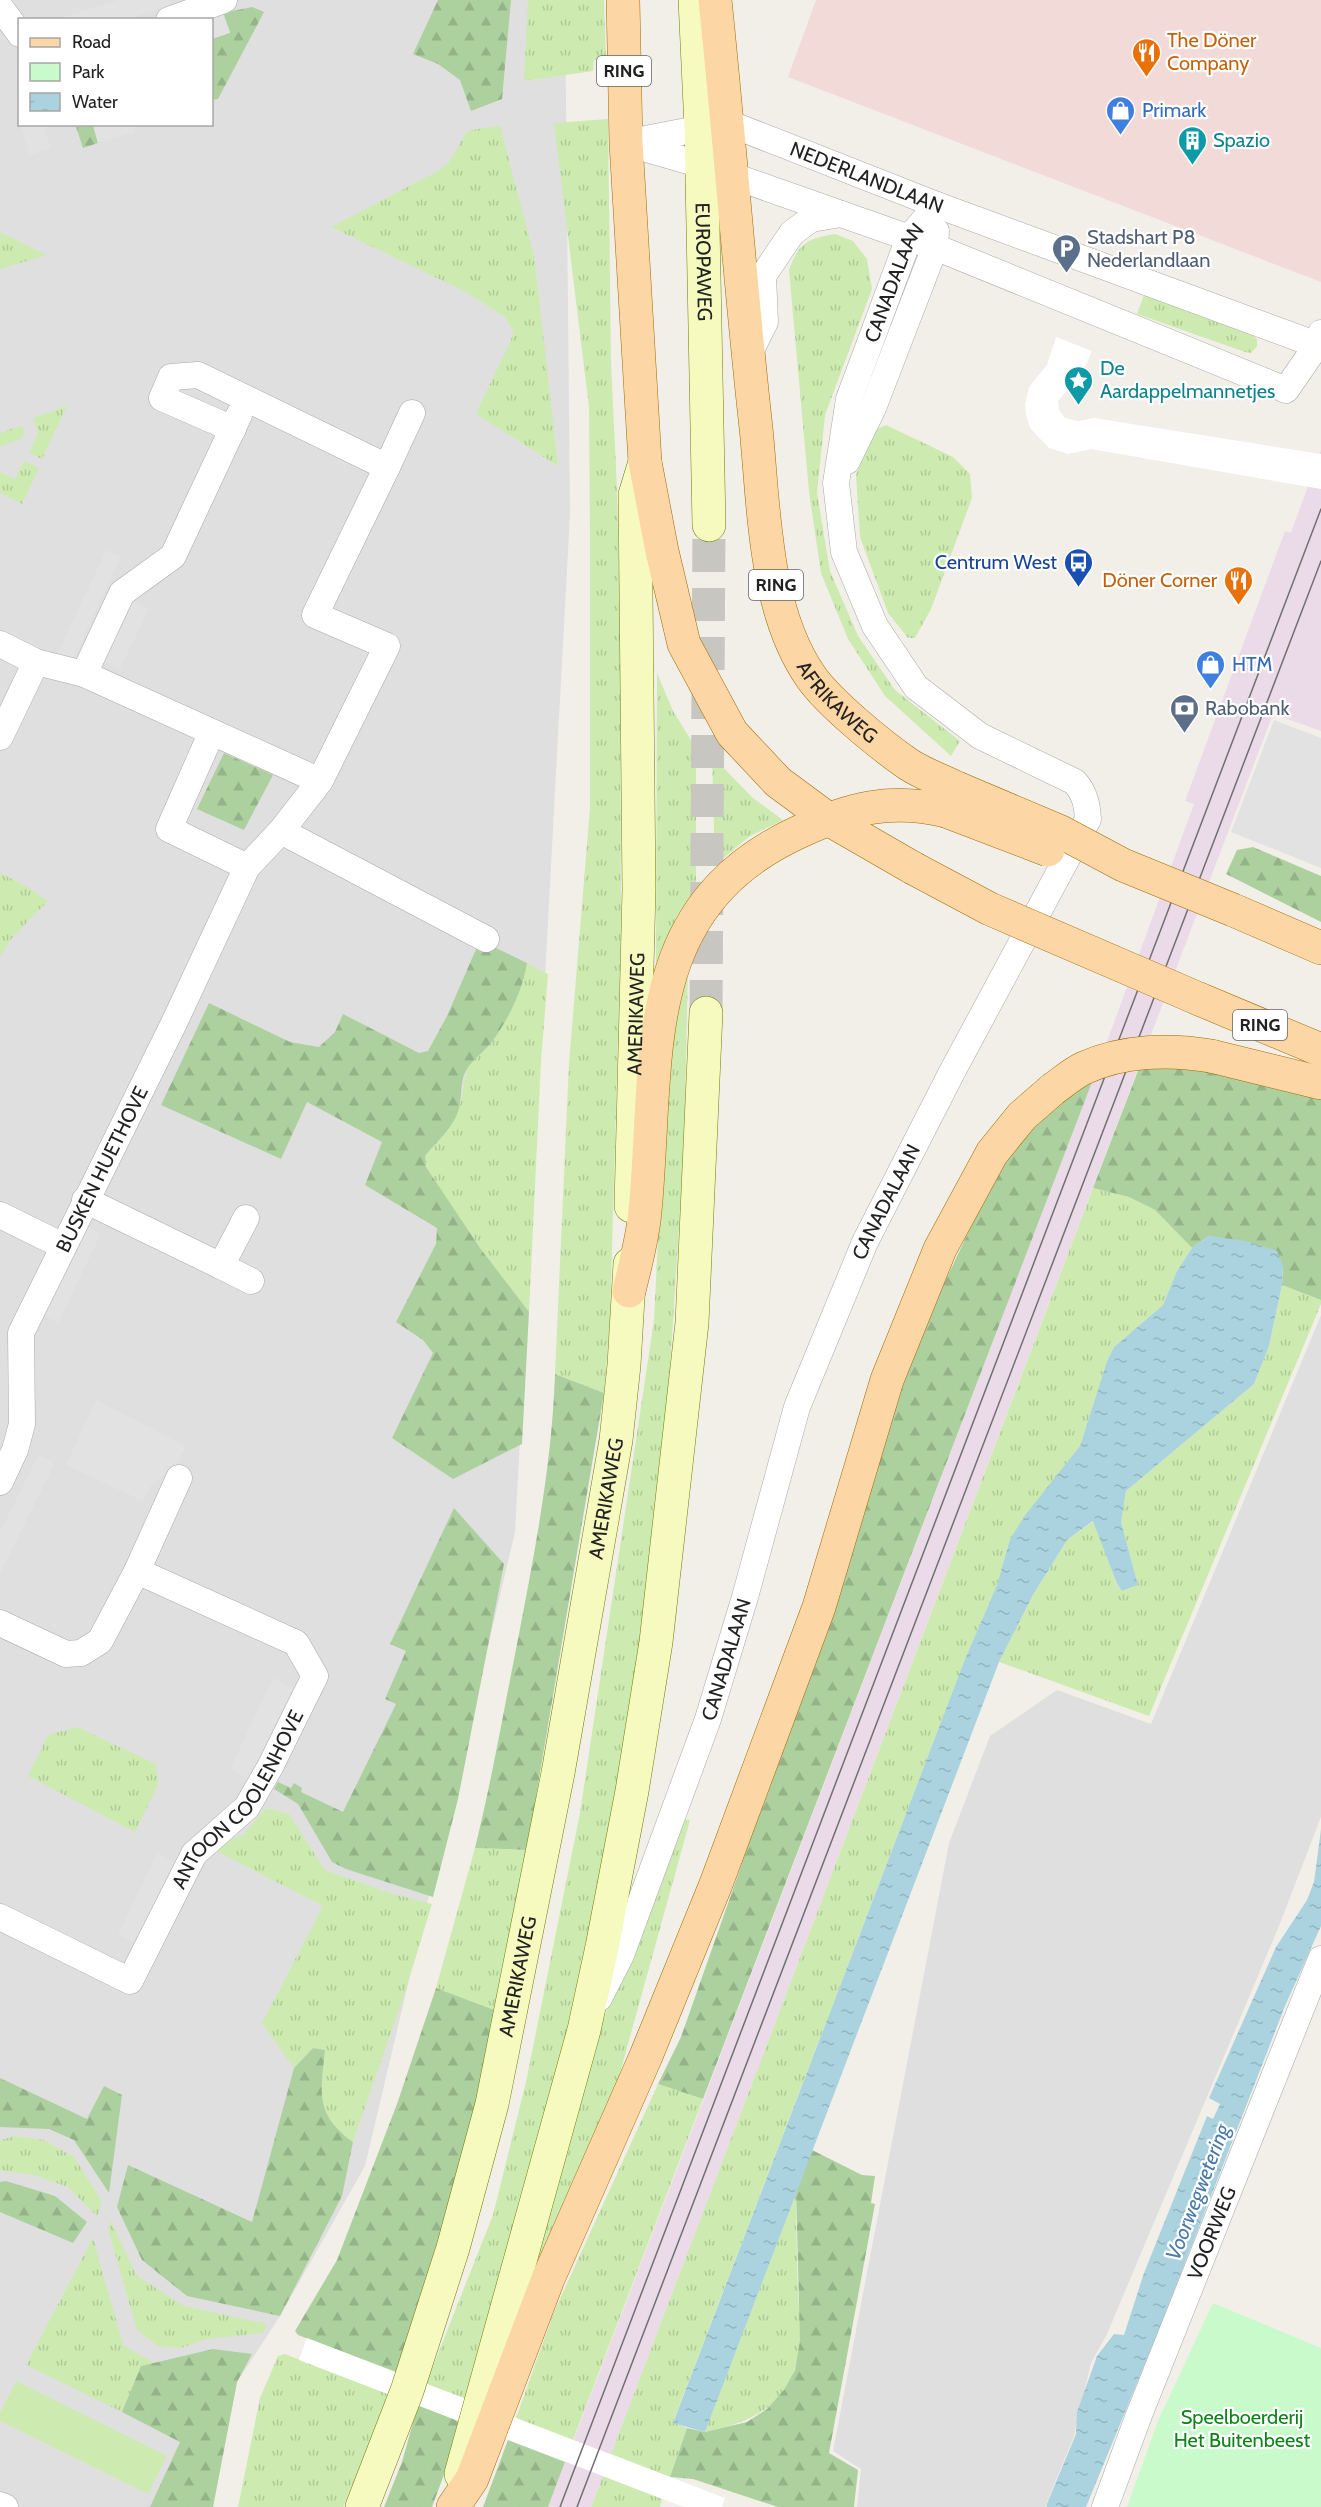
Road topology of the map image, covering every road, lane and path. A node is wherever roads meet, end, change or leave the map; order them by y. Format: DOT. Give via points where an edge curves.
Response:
graph roads {
  1 [pos="224,0"];
  2 [pos="623,0"];
  3 [pos="695,0"];
  4 [pos="715,0"];
  5 [pos="0,7"];
  6 [pos="174,18"];
  7 [pos="18,31"];
  8 [pos="715,125"];
  9 [pos="626,143"];
  10 [pos="702,165"];
  11 [pos="732,176"];
  12 [pos="937,205"];
  13 [pos="841,214"];
  14 [pos="909,238"];
  15 [pos="935,247"];
  16 [pos="1319,339"];
  17 [pos="748,356"];
  18 [pos="246,397"];
  19 [pos="412,413"];
  20 [pos="233,429"];
  21 [pos="645,462"];
  22 [pos="387,467"];
  23 [pos="836,483"];
  24 [pos="709,525"];
  25 [pos="0,644"];
  26 [pos="36,662"];
  27 [pos="84,674"];
  28 [pos="211,734"];
  29 [pos="0,736"];
  30 [pos="320,781"];
  31 [pos="951,800"];
  32 [pos="828,819"];
  33 [pos="281,831"];
  34 [pos="247,867"];
  35 [pos="486,939"];
  36 [pos="1321,948"];
  37 [pos="706,1013"];
  38 [pos="1321,1050"];
  39 [pos="1321,1083"];
  40 [pos="85,1200"];
  41 [pos="0,1215"];
  42 [pos="246,1218"];
  43 [pos="63,1246"];
  44 [pos="221,1266"];
  45 [pos="251,1281"];
  46 [pos="629,1291"];
  47 [pos="179,1478"];
  48 [pos="0,1482"];
  49 [pos="136,1572"];
  50 [pos="0,1623"];
  51 [pos="0,1917"];
  52 [pos="1321,1959"];
  53 [pos="584,2030"];
  54 [pos="0,2505"];
  55 [pos="5,2507"];
  56 [pos="362,2507"];
  57 [pos="452,2507"];
  58 [pos="1105,2507"];
  1 -- 6 [label="street"];
  2 -- 9 [label="main road, RING"];
  3 -- 8 [label="main road, EUROPAWEG"];
  4 -- 8 [label="main road, EUROPAWEG / RING"];
  5 -- 7 [label="street"];
  8 -- 9 [label="street"];
  8 -- 10 [label="main road, EUROPAWEG"];
  8 -- 11 [label="main road, EUROPAWEG / RING"];
  8 -- 12 [label="street, NEDERLANDLAAN"];
  9 -- 10 [label="street, NEDERLANDLAAN"];
  9 -- 21 [label="main road, RING"];
  10 -- 11 [label="street, NEDERLANDLAAN"];
  10 -- 24 [label="main road, EUROPAWEG"];
  11 -- 13 [label="street, NEDERLANDLAAN"];
  11 -- 17 [label="main road, AFRIKAWEG / RING"];
  12 -- 14 [label="street, CANADALAAN"];
  12 -- 15 [label="street, CANADALAAN"];
  12 -- 16 [label="street, NEDERLANDLAAN"];
  13 -- 14 [label="street, NEDERLANDLAAN"];
  13 -- 17 [label="street, NEDERLANDLAAN" via="811,219 792,233 763,276 765,322"];
  14 -- 15 [label="street, NEDERLANDLAAN"];
  14 -- 23 [label="street, CANADALAAN" via="849,399"];
  15 -- 16 [label="street, NEDERLANDLAAN" via="1286,390"];
  15 -- 23 [label="street, CANADALAAN" via="873,408"];
  17 -- 31 [label="main road, AFRIKAWEG / RING" via="766,543 786,629 811,677 844,712"];
  18 -- 20 [label="street"];
  18 -- 20 [label="street" via="198,375 171,377 162,398"];
  18 -- 22 [label="street"];
  19 -- 22 [label="street"];
  20 -- 27 [label="street" via="173,556 122,593"];
  21 -- 32 [label="main road, RING" via="684,644 732,733 778,782"];
  21 -- 46 [label="main road, AMERIKAWEG" via="635,495 639,889"];
  22 -- 30 [label="street, BUSKEN HUETHOVE" via="315,615 387,646"];
  23 -- 53 [label="street, CANADALAAN" via="844,552 874,626 916,687 980,736 1075,783 1087,803 1088,819 952,1072 856,1264 797,1407 705,1730 621,1955"];
  25 -- 26 [label="street"];
  26 -- 27 [label="street"];
  26 -- 29 [label="street"];
  27 -- 28 [label="street"];
  28 -- 30 [label="street"];
  28 -- 34 [label="street" via="169,829"];
  30 -- 33 [label="street, BUSKEN HUETHOVE"];
  31 -- 32 [label="main road" via="871,806"];
  31 -- 36 [label="main road, bridge" via="1055,852 1123,865"];
  32 -- 38 [label="main road, RING, bridge" via="990,909"];
  32 -- 46 [label="main road" via="785,838 748,861 706,902 677,951 664,991 657,1033 645,1214"];
  33 -- 34 [label="street, BUSKEN HUETHOVE"];
  33 -- 35 [label="street"];
  34 -- 40 [label="street, BUSKEN HUETHOVE" via="178,1016"];
  37 -- 53 [label="main road" via="692,1323 656,1642 632,1791"];
  39 -- 57 [label="main road, bridge" via="1212,1056 1155,1052 1112,1058 1082,1068 1053,1089 1022,1116 992,1153 940,1249 887,1380 819,1607 716,1884 548,2279 472,2479"];
  40 -- 43 [label="street, BUSKEN HUETHOVE"];
  40 -- 44 [label="street"];
  41 -- 43 [label="street"];
  42 -- 44 [label="street"];
  43 -- 48 [label="street, BUSKEN HUETHOVE" via="21,1333 22,1424"];
  44 -- 45 [label="street"];
  46 -- 56 [label="main road, AMERIKAWEG" via="616,1440 558,1773 492,2104 453,2248 407,2391"];
  47 -- 49 [label="street"];
  49 -- 50 [label="street" via="100,1641 81,1653 66,1654"];
  49 -- 51 [label="street, ANTOON COOLENHOVE" via="296,1643 315,1676 247,1807 194,1854 130,1981"];
  52 -- 58 [label="street, VOORWEG"];
  53 -- 57 [label="main road"];
  54 -- 55 [label="street"];
}
